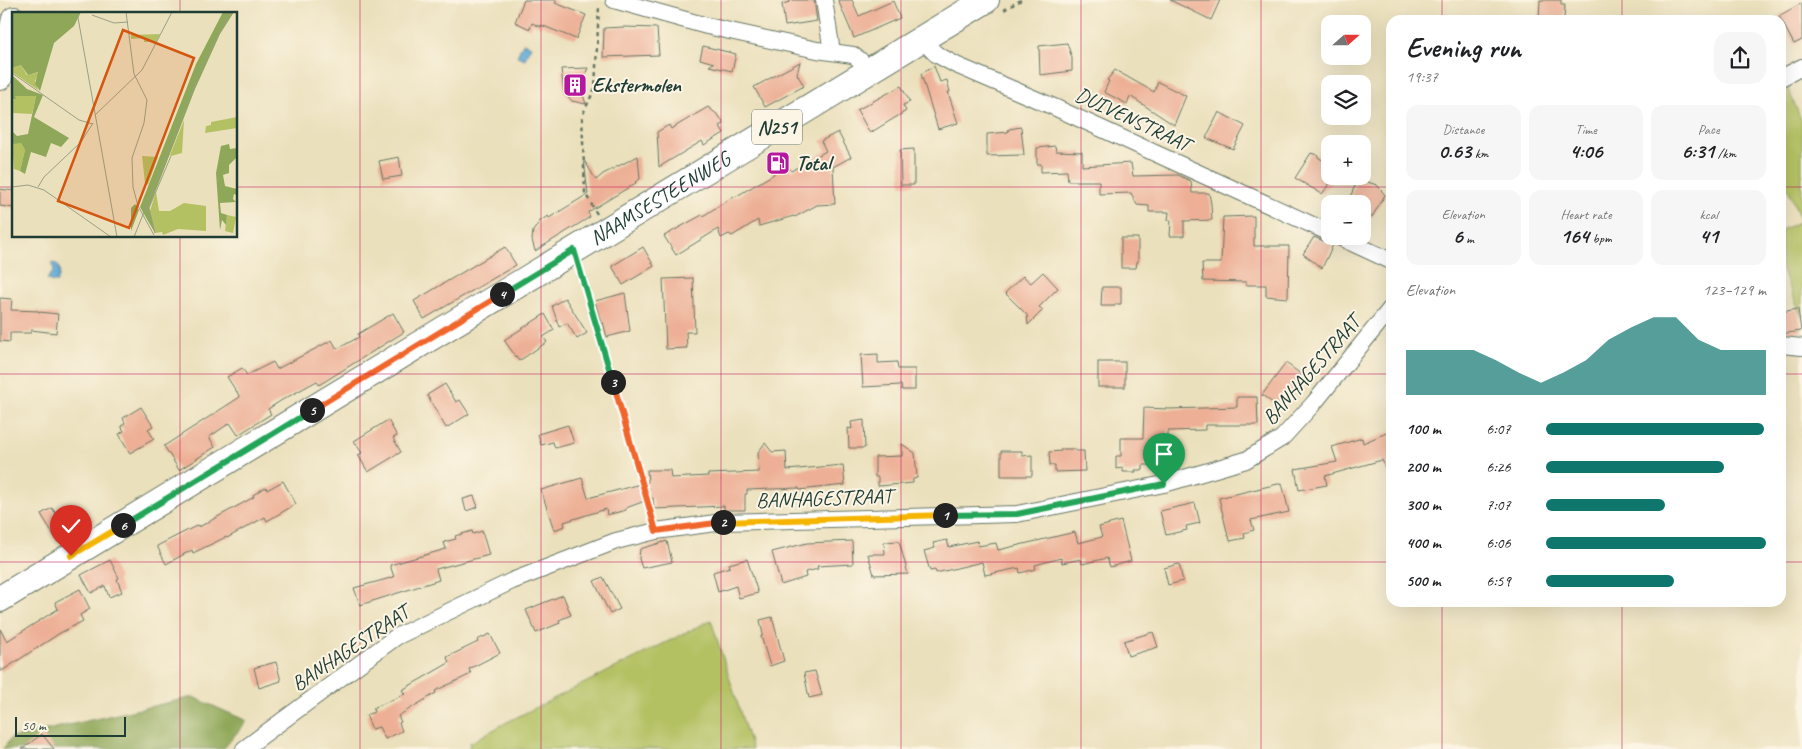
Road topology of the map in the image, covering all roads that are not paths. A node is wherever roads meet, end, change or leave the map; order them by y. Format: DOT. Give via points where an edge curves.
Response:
graph roads {
  1 [pos="614,0"];
  2 [pos="824,0"];
  3 [pos="986,0"];
  4 [pos="12,27"];
  5 [pos="922,39"];
  6 [pos="832,52"];
  7 [pos="1802,67"];
  8 [pos="867,72"];
  9 [pos="1786,75"];
  10 [pos="0,78"];
  11 [pos="1321,229"];
  12 [pos="1356,245"];
  13 [pos="1386,259"];
  14 [pos="1386,314"];
  15 [pos="1786,345"];
  16 [pos="1802,347"];
  17 [pos="0,599"];
  18 [pos="244,749"];
  1 -- 6 [label="street" via="707,26"];
  2 -- 6 [label="street"];
  3 -- 5 [label="main road, NAAMSESTEENWEG / N251"];
  4 -- 10 [label="street"];
  5 -- 8 [label="main road, NAAMSESTEENWEG / N251"];
  5 -- 11 [label="street, DUIVENSTRAAT" via="936,54 956,65"];
  6 -- 8 [label="street" via="857,57"];
  7 -- 9 [label="street"];
  8 -- 17 [label="main road, NAAMSESTEENWEG / N251"];
  12 -- 13 [label="street"];
  14 -- 18 [label="street, BANHAGESTRAAT" via="1282,438 1246,460 1164,484 1017,514 723,522 656,531 616,541 512,581 396,637"];
  15 -- 16 [label="street"];
}
